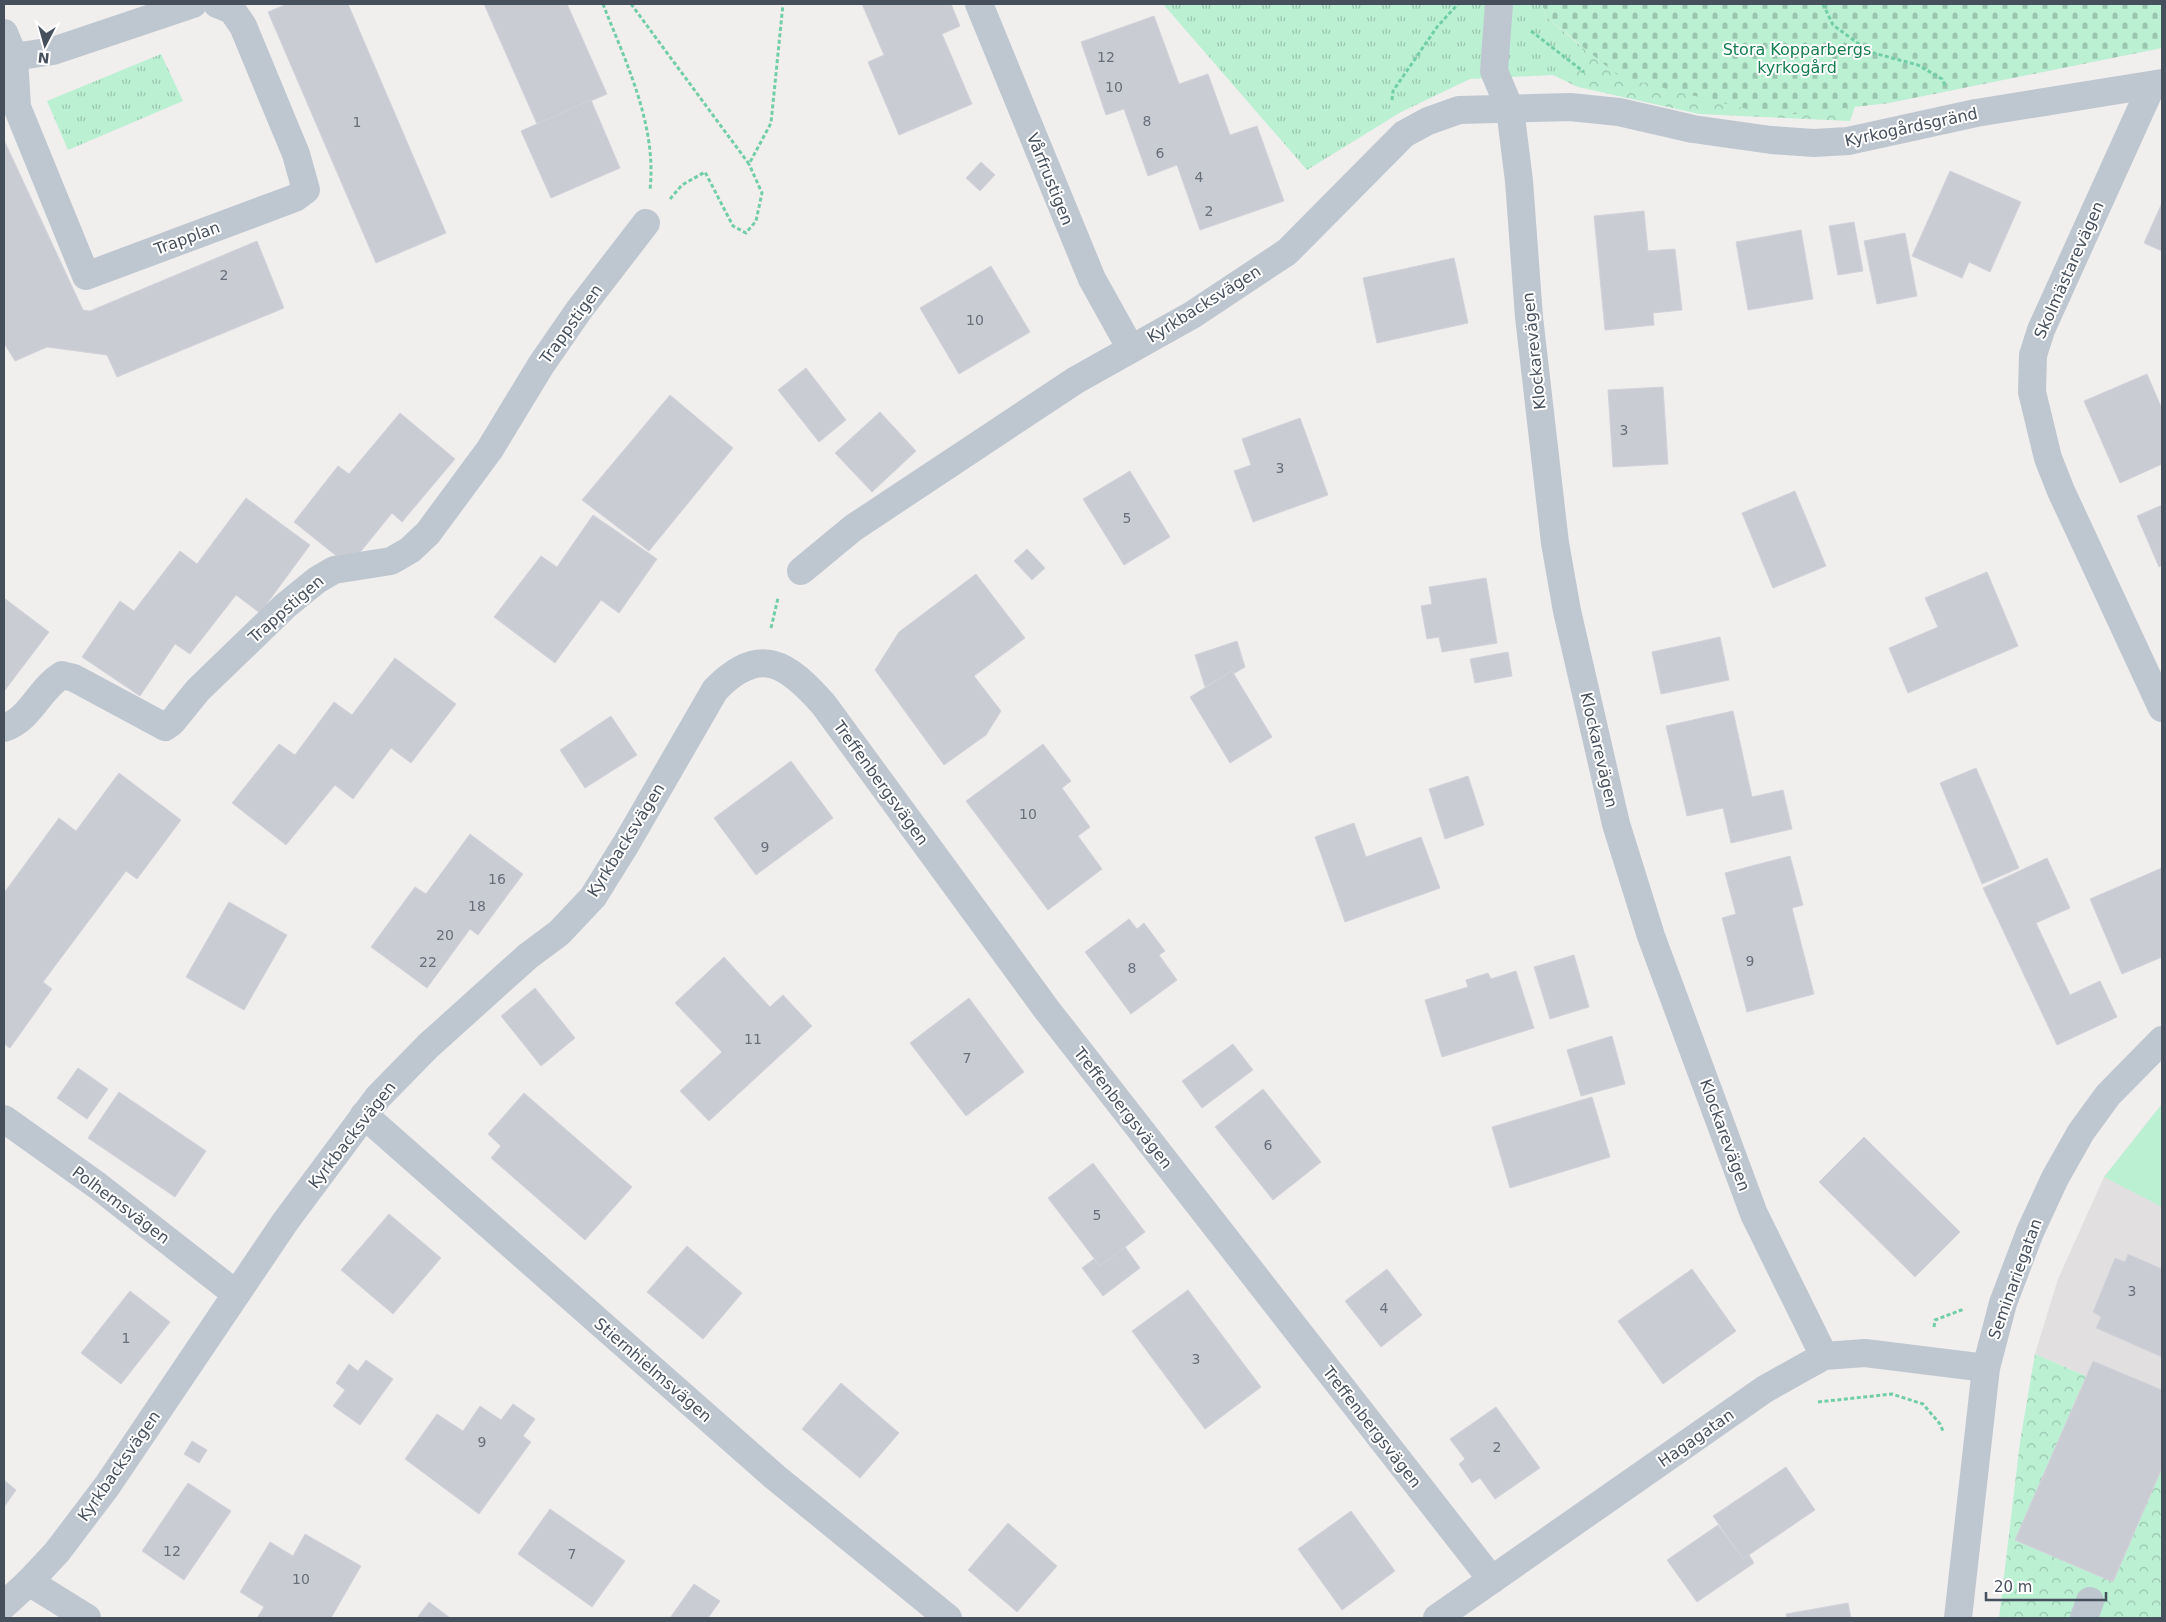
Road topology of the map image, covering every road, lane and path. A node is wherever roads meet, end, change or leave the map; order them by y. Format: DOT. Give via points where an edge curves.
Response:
graph roads {
  1 [pos="193,4"];
  2 [pos="217,4"];
  3 [pos="603,4"];
  4 [pos="631,4"];
  5 [pos="783,4"];
  6 [pos="978,4"];
  7 [pos="1458,4"];
  8 [pos="1823,4"];
  9 [pos="1499,5"];
  10 [pos="9,45"];
  11 [pos="2157,84"];
  12 [pos="1510,109"];
  13 [pos="1618,112"];
  14 [pos="1964,116"];
  15 [pos="1384,155"];
  16 [pos="749,164"];
  17 [pos="646,223"];
  18 [pos="1131,350"];
  19 [pos="801,571"];
  20 [pos="752,666"];
  21 [pos="2162,708"];
  22 [pos="4,728"];
  23 [pos="2162,1040"];
  24 [pos="364,1115"];
  25 [pos="4,1119"];
  26 [pos="236,1294"];
  27 [pos="1824,1356"];
  28 [pos="1986,1368"];
  29 [pos="1814,1403"];
  30 [pos="1946,1439"];
  31 [pos="1492,1580"];
  32 [pos="29,1582"];
  33 [pos="4,1605"];
  34 [pos="86,1618"];
  35 [pos="948,1618"];
  36 [pos="1437,1618"];
  37 [pos="1958,1618"];
  1 -- 10 [label="street, Trapplan" via="53,51"];
  2 -- 10 [label="street, Trapplan" via="232,10 243,26 296,154 306,190 295,198 86,276 17,107"];
  3 -- 17 [label="path" via="643,105 651,176"];
  4 -- 16 [label="path"];
  5 -- 16 [label="path" via="771,123"];
  6 -- 18 [label="street, Vårfrustigen" via="1092,279"];
  7 -- 15 [label="path" via="1393,91"];
  8 -- 14 [label="path" via="1833,26 1870,52 1918,65 1942,79"];
  9 -- 12 [label="street" via="1494,70"];
  9 -- 13 [label="path" via="1589,76"];
  11 -- 14 [label="street, Kyrkogårdsgränd"];
  11 -- 21 [label="street, Skolmästarevägen" via="2040,330 2031,374 2037,419 2060,491"];
  12 -- 13 [label="street, Kyrkogårdsgränd" via="1570,107"];
  12 -- 15 [label="street, Kyrkbacksvägen" via="1459,110 1428,121 1404,134"];
  12 -- 27 [label="street, Klockarevägen" via="1520,181 1529,317 1555,543 1567,611 1616,824 1651,936 1754,1214"];
  13 -- 14 [label="street, Kyrkogårdsgränd" via="1693,129 1814,143 1848,141"];
  15 -- 18 [label="street, Kyrkbacksvägen" via="1287,252 1192,315"];
  16 -- 17 [label="path" via="762,193 756,221 746,233 733,226 705,172 682,185"];
  17 -- 22 [label="street, Trappstigen" via="541,365 490,449 428,533 410,550 390,561 334,570 317,580 205,683 166,726 74,678 62,675 20,720"];
  18 -- 19 [label="street, Kyrkbacksvägen" via="1076,380 854,528"];
  19 -- 20 [label="path" via="779,596"];
  20 -- 24 [label="street, Kyrkbacksvägen" via="728,676 715,690 593,897 559,933 528,956 428,1046"];
  20 -- 31 [label="street, Treffenbergsvägen" via="783,666 803,681 824,705 1053,1018"];
  23 -- 28 [label="street, Seminariegatan" via="2108,1095 2081,1132 2055,1178 2003,1303"];
  24 -- 26 [label="street, Kyrkbacksvägen" via="284,1222"];
  24 -- 35 [label="street, Stiernhielmsvägen" via="775,1477"];
  25 -- 26 [label="street, Polhemsvägen" via="98,1186"];
  26 -- 32 [label="street, Kyrkbacksvägen" via="107,1486 57,1552"];
  27 -- 28 [label="street, Hagagatan" via="1865,1353"];
  27 -- 31 [label="street, Hagagatan" via="1765,1389"];
  28 -- 37 [label="street, Seminariegatan"];
  29 -- 30 [label="path" via="1892,1394 1923,1404 1940,1424"];
  31 -- 36 [label="street, Hagagatan"];
  32 -- 33 [label="street, Kyrkbacksvägen"];
  32 -- 34 [label="street"];
}
